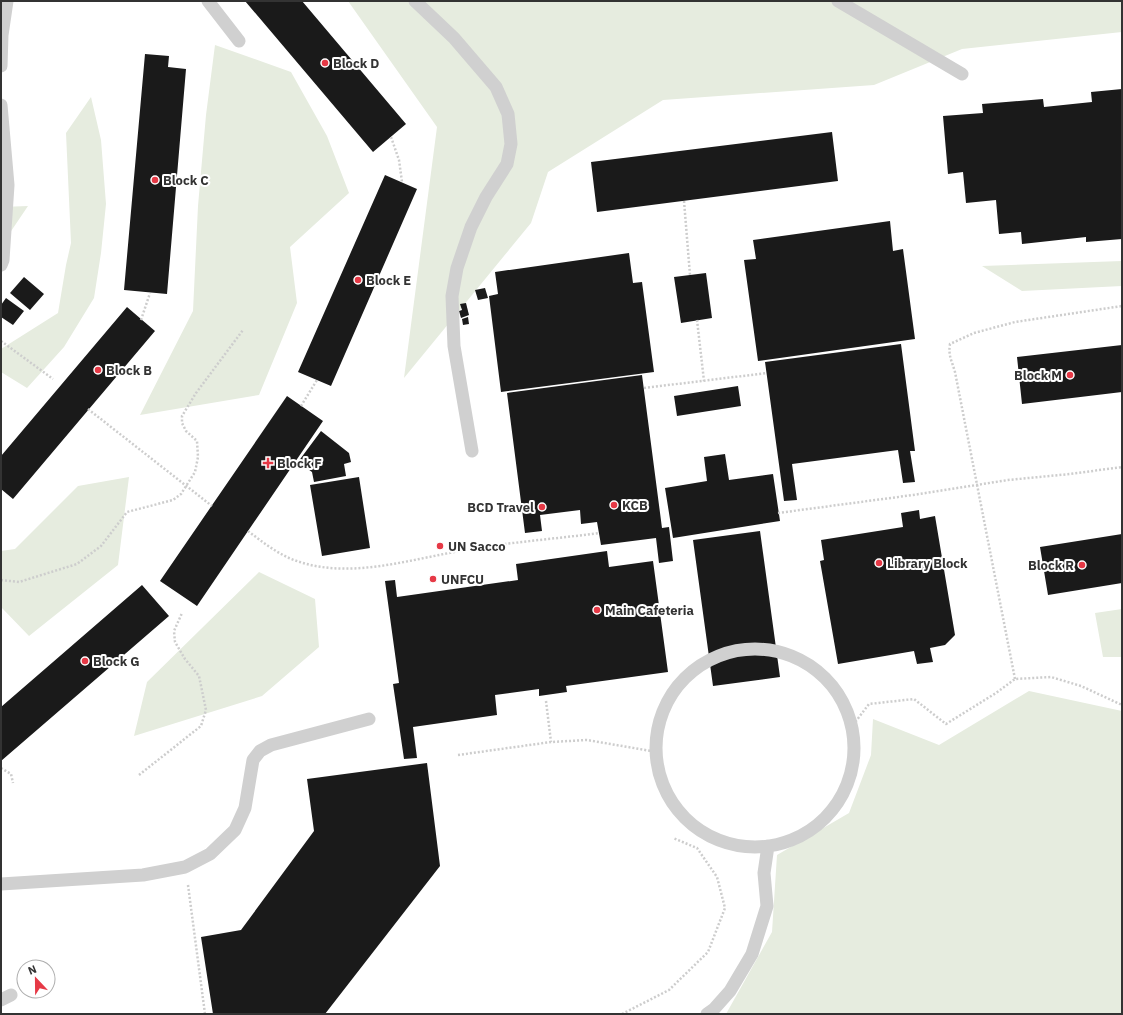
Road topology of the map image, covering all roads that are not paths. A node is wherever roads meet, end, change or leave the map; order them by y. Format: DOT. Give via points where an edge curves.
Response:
graph roads {
  1 [pos="7,1"];
  2 [pos="208,1"];
  3 [pos="415,1"];
  4 [pos="838,1"];
  5 [pos="239,41"];
  6 [pos="1,66"];
  7 [pos="962,74"];
  8 [pos="1,106"];
  9 [pos="1,265"];
  10 [pos="472,451"];
  11 [pos="369,719"];
  12 [pos="768,846"];
  13 [pos="1,884"];
  14 [pos="707,1014"];
  1 -- 6 [label="lane"];
  2 -- 5 [label="lane"];
  3 -- 10 [label="lane" via="454,38 496,87 508,114 511,144 508,164 486,197 471,227 457,268 452,296 454,346"];
  4 -- 7 [label="lane"];
  8 -- 9 [label="lane" via="8,185"];
  11 -- 13 [label="lane" via="271,745 260,751 253,760 245,808 235,830 210,854 185,867 143,875"];
  12 -- 12 [label="lane" via="745,846 723,841 702,832 678,810 662,783 656,752 659,722 672,694 692,671 718,656 748,648 776,650 802,660 825,676 842,698 852,724 855,752 850,779 837,804 818,824 795,838"];
  12 -- 14 [label="lane" via="764,873 767,906 752,954 730,991"];
}
